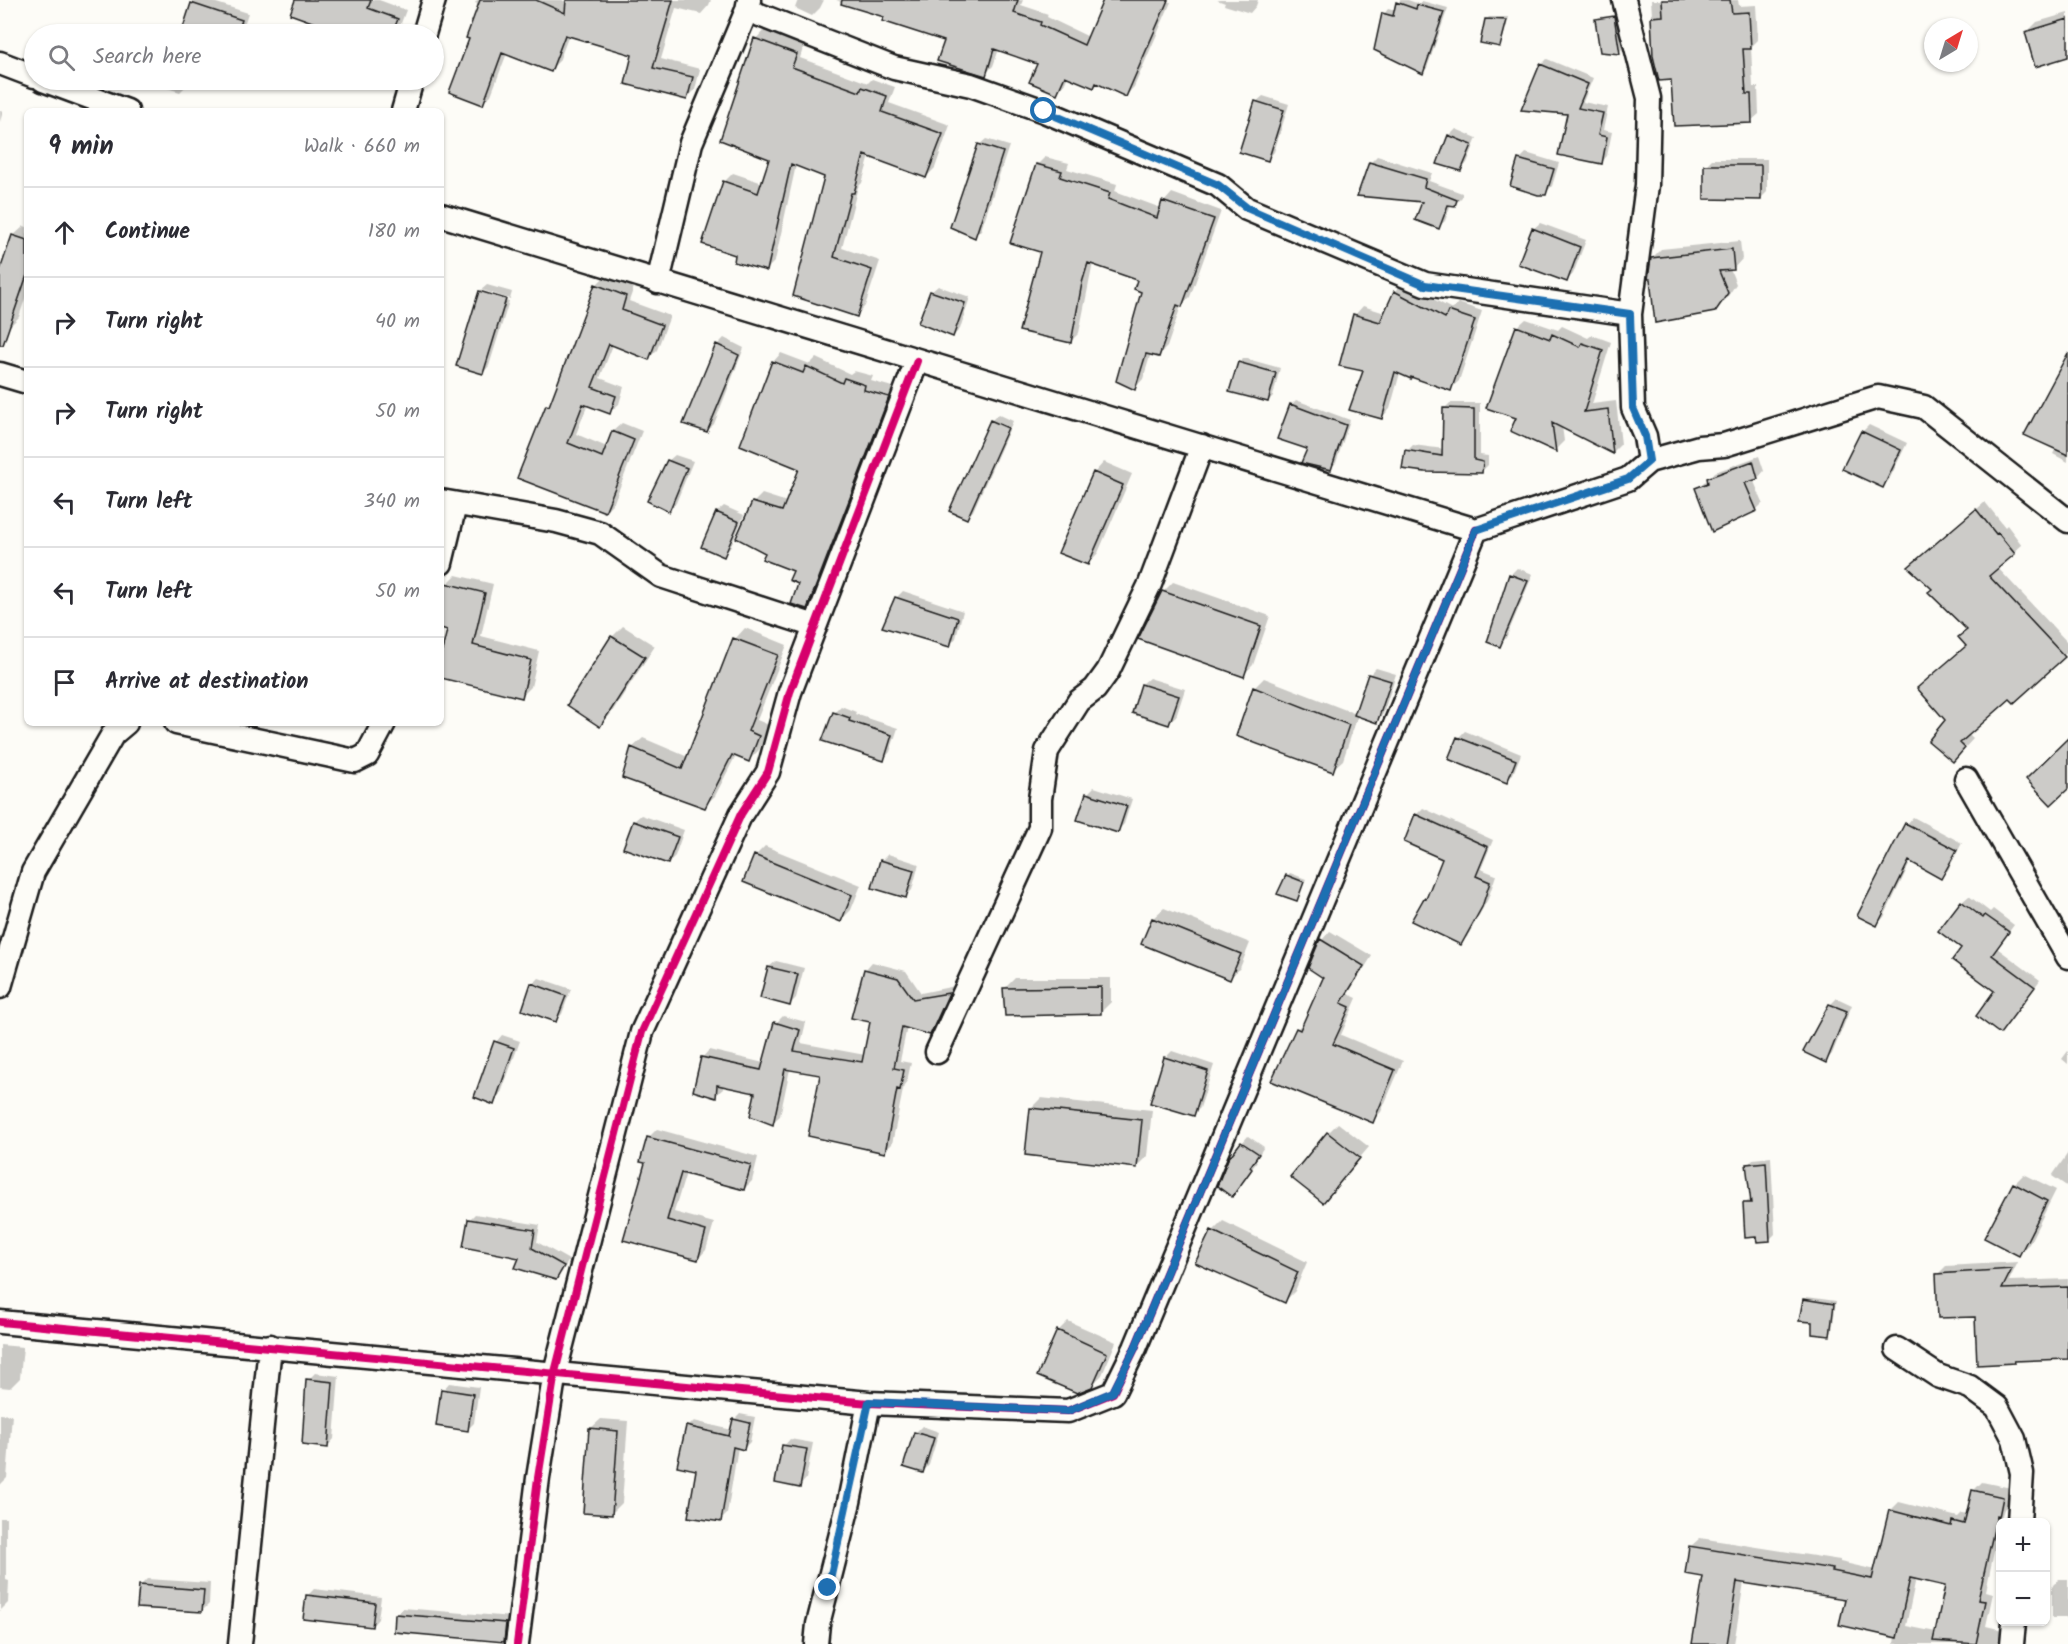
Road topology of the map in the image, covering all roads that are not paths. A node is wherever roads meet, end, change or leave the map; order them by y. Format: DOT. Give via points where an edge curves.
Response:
graph roads {
  1 [pos="434,0"];
  2 [pos="1624,0"];
  3 [pos="748,5"];
  4 [pos="427,24"];
  5 [pos="0,63"];
  6 [pos="24,72"];
  7 [pos="70,90"];
  8 [pos="409,90"];
  9 [pos="119,108"];
  10 [pos="404,108"];
  11 [pos="444,216"];
  12 [pos="658,282"];
  13 [pos="1630,314"];
  14 [pos="917,361"];
  15 [pos="0,374"];
  16 [pos="24,381"];
  17 [pos="1202,446"];
  18 [pos="1649,461"];
  19 [pos="448,503"];
  20 [pos="2068,521"];
  21 [pos="1476,530"];
  22 [pos="444,537"];
  23 [pos="814,626"];
  24 [pos="122,726"];
  25 [pos="190,726"];
  26 [pos="382,726"];
  27 [pos="1966,779"];
  28 [pos="2068,957"];
  29 [pos="0,987"];
  30 [pos="937,1052"];
  31 [pos="0,1322"];
  32 [pos="270,1346"];
  33 [pos="1897,1349"];
  34 [pos="555,1372"];
  35 [pos="869,1402"];
  36 [pos="2019,1518"];
  37 [pos="2013,1626"];
  38 [pos="240,1644"];
  39 [pos="518,1644"];
  40 [pos="816,1644"];
  41 [pos="2012,1644"];
  1 -- 4 [label="street"];
  2 -- 13 [label="street" via="1649,98 1647,185"];
  3 -- 12 [label="street" via="691,143"];
  3 -- 13 [label="street" via="894,68 971,85 1044,111 1218,185 1247,208 1425,285"];
  5 -- 6 [label="street"];
  7 -- 9 [label="street"];
  8 -- 10 [label="street"];
  11 -- 12 [label="street"];
  12 -- 14 [label="street"];
  13 -- 18 [label="street" via="1633,408 1645,436"];
  14 -- 17 [label="street"];
  14 -- 23 [label="street"];
  15 -- 16 [label="street"];
  17 -- 21 [label="street"];
  17 -- 30 [label="street" via="1150,584 1108,672 1079,701 1047,751 1040,828"];
  18 -- 20 [label="street" via="1699,447 1724,445 1878,397 1924,407"];
  18 -- 21 [label="street" via="1628,479"];
  19 -- 22 [label="street"];
  19 -- 23 [label="street" via="556,521 600,533 661,576"];
  21 -- 35 [label="street" via="1135,1348 1113,1392 1068,1411"];
  23 -- 34 [label="street" via="790,692 768,772 741,814 642,1032"];
  24 -- 29 [label="street" via="113,734 33,872"];
  25 -- 26 [label="street" via="355,761 366,755"];
  27 -- 28 [label="street"];
  31 -- 32 [label="street"];
  32 -- 34 [label="street"];
  32 -- 38 [label="street"];
  33 -- 36 [label="street" via="1938,1376 1970,1387 1997,1407 2014,1439 2022,1473"];
  34 -- 35 [label="street"];
  34 -- 39 [label="street"];
  35 -- 40 [label="street"];
  37 -- 41 [label="street"];
}
